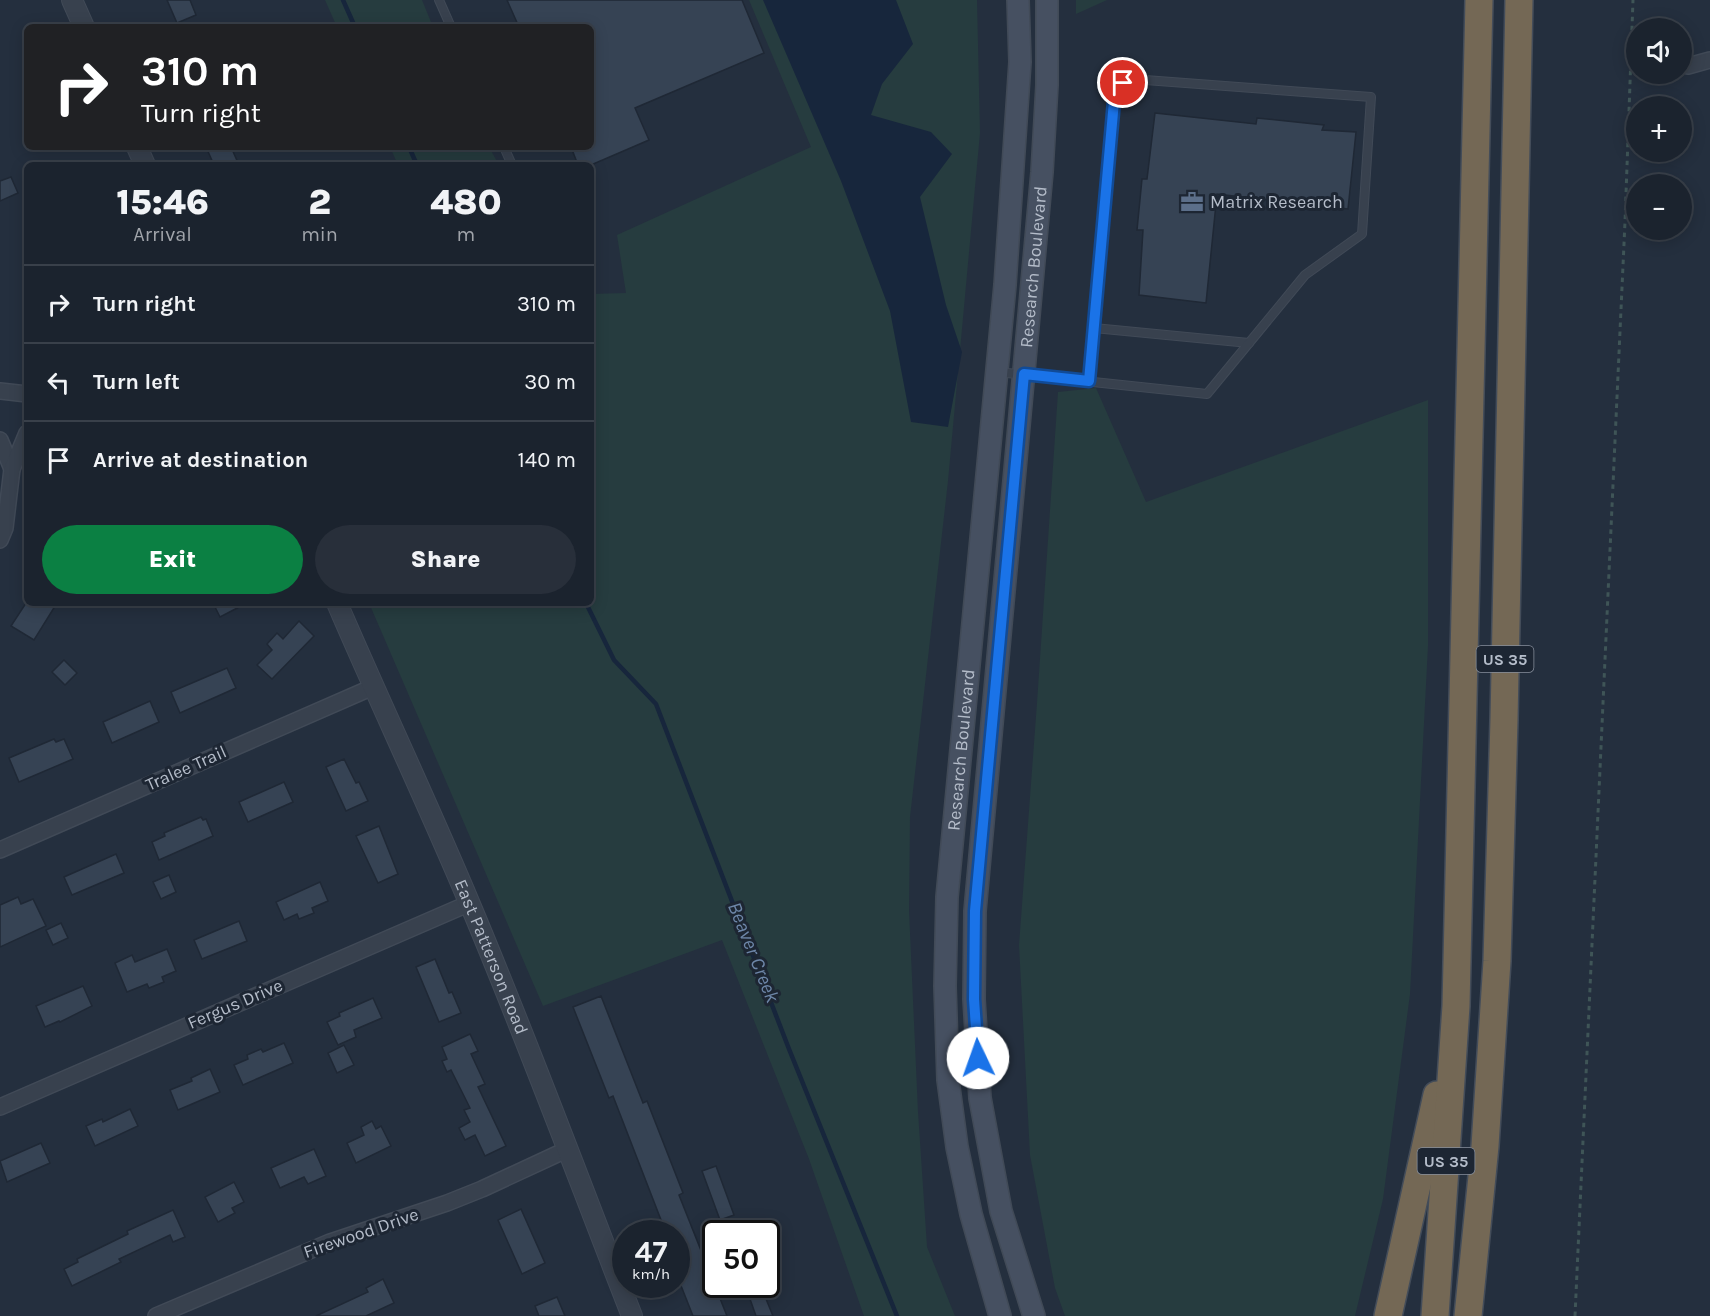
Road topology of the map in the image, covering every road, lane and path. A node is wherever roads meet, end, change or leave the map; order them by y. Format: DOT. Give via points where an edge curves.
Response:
graph roads {
  1 [pos="72,0"];
  2 [pos="439,0"];
  3 [pos="1018,0"];
  4 [pos="1047,0"];
  5 [pos="1479,0"];
  6 [pos="1519,0"];
  7 [pos="1633,0"];
  8 [pos="83,24"];
  9 [pos="450,24"];
  10 [pos="1710,60"];
  11 [pos="1692,65"];
  12 [pos="1094,328"];
  13 [pos="1249,343"];
  14 [pos="996,372"];
  15 [pos="1024,374"];
  16 [pos="1089,381"];
  17 [pos="0,391"];
  18 [pos="24,394"];
  19 [pos="0,440"];
  20 [pos="24,440"];
  21 [pos="12,469"];
  22 [pos="0,540"];
  23 [pos="338,606"];
  24 [pos="373,687"];
  25 [pos="0,850"];
  26 [pos="470,903"];
  27 [pos="1456,1006"];
  28 [pos="0,1107"];
  29 [pos="566,1150"];
  30 [pos="156,1316"];
  31 [pos="632,1316"];
  32 [pos="1000,1316"];
  33 [pos="1034,1316"];
  34 [pos="1388,1316"];
  35 [pos="1435,1316"];
  36 [pos="1468,1316"];
  37 [pos="1575,1316"];
  1 -- 8 [label="street"];
  2 -- 9 [label="lane"];
  3 -- 14 [label="main road, Research Boulevard" via="1020,62"];
  4 -- 15 [label="main road, Research Boulevard" via="1042,172"];
  5 -- 27 [label="highway, US 35"];
  6 -- 36 [label="highway, US 35" via="1497,961 1485,1146"];
  7 -- 37 [label="path"];
  10 -- 11 [label="street"];
  12 -- 13 [label="lane"];
  12 -- 13 [label="lane" via="1115,90 1123,83 1132,79 1371,97 1362,234 1305,275"];
  12 -- 16 [label="lane"];
  13 -- 16 [label="lane" via="1207,394"];
  14 -- 15 [label="lane"];
  14 -- 32 [label="main road, Research Boulevard" via="947,897 945,986 948,1080 957,1147"];
  15 -- 16 [label="lane"];
  15 -- 33 [label="main road, Research Boulevard" via="975,911 974,999 980,1098 990,1155 1001,1211"];
  17 -- 18 [label="street"];
  19 -- 21 [label="street"];
  20 -- 21 [label="street"];
  21 -- 22 [label="street"];
  23 -- 24 [label="street, East Patterson Road"];
  24 -- 25 [label="street, Tralee Trail"];
  24 -- 26 [label="street, East Patterson Road"];
  26 -- 28 [label="street, Fergus Drive"];
  26 -- 29 [label="street, East Patterson Road"];
  27 -- 34 [label="highway"];
  27 -- 35 [label="highway, US 35"];
  29 -- 30 [label="street, Firewood Drive" via="473,1193 330,1242"];
  29 -- 31 [label="street, East Patterson Road"];
}
